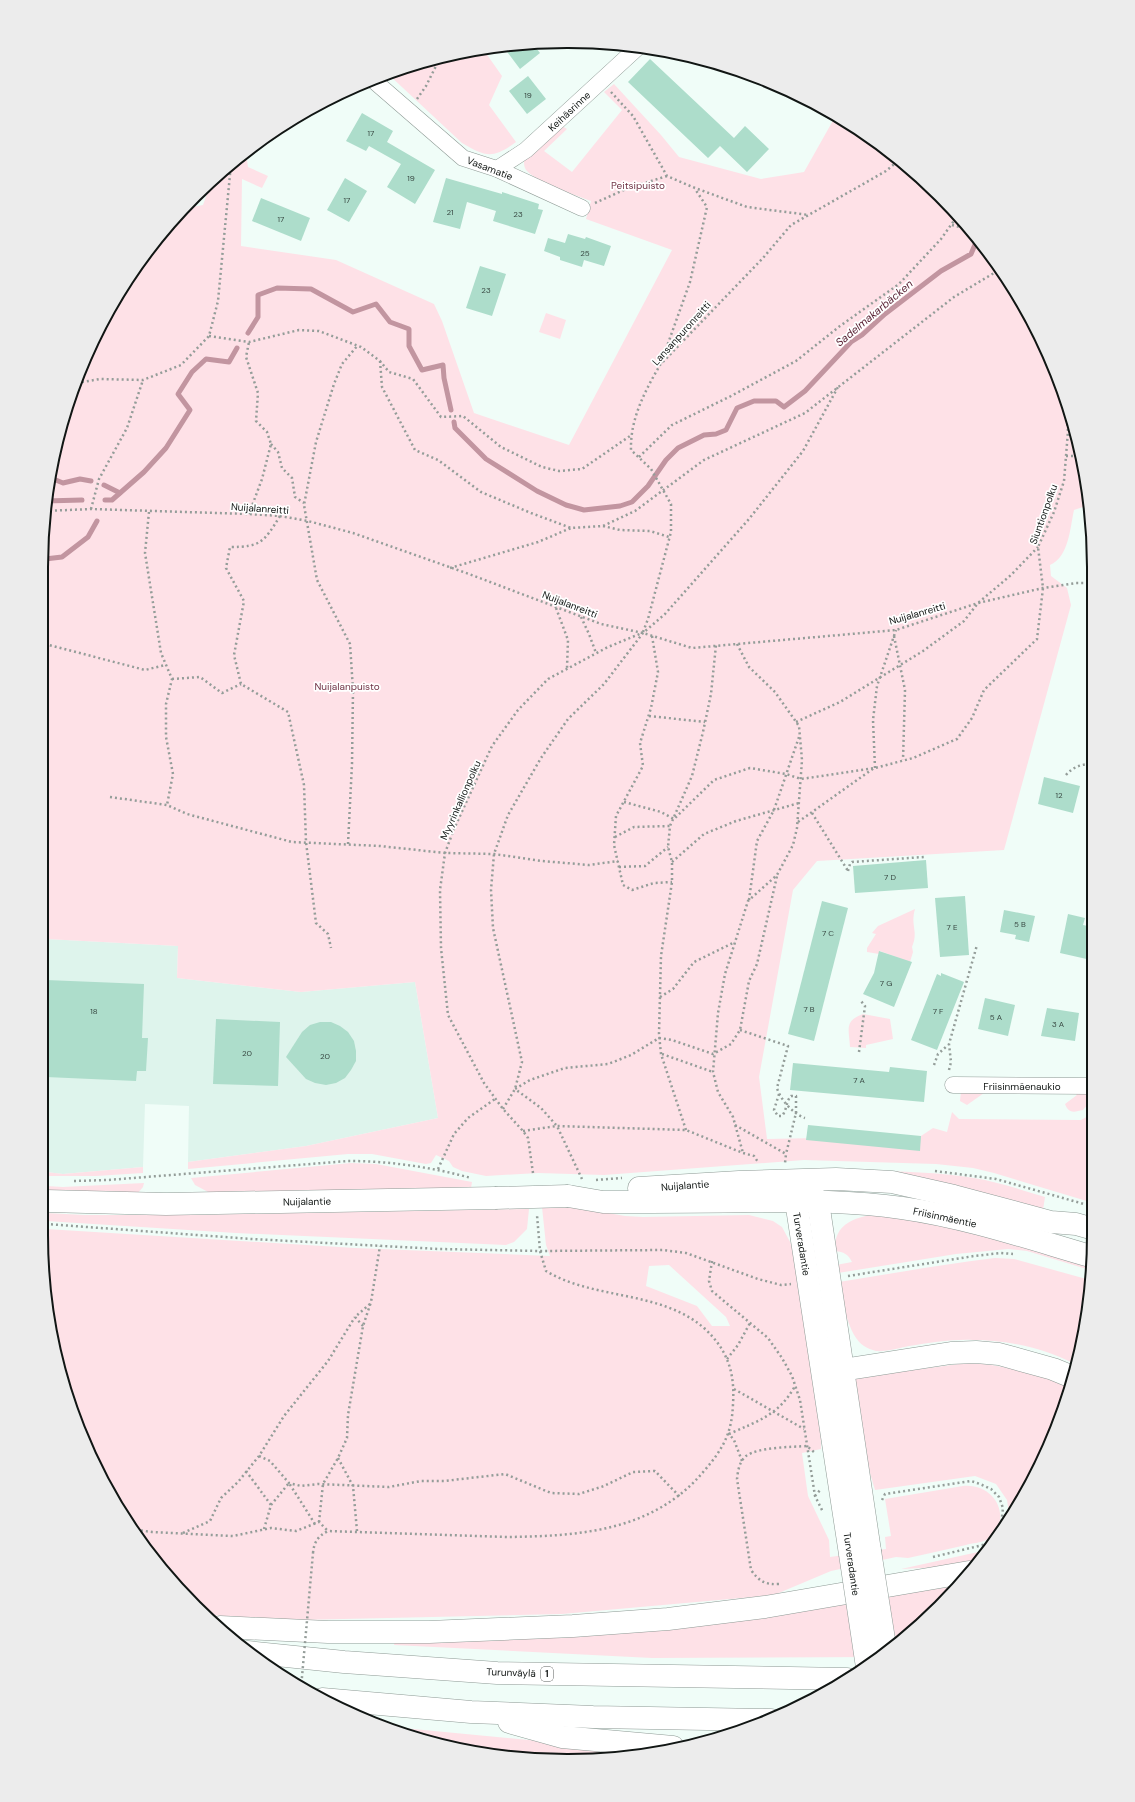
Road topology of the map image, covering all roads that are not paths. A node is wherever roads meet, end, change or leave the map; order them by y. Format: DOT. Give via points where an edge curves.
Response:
graph roads {
  1 [pos="633,52"];
  2 [pos="378,85"];
  3 [pos="496,169"];
  4 [pos="582,208"];
  5 [pos="950,1080"];
  6 [pos="1087,1086"];
  7 [pos="803,1180"];
  8 [pos="568,1196"];
  9 [pos="48,1201"];
  10 [pos="796,1201"];
  11 [pos="818,1202"];
  12 [pos="1087,1227"];
  13 [pos="1086,1255"];
  14 [pos="842,1370"];
  15 [pos="1067,1375"];
  16 [pos="825,1385"];
  17 [pos="860,1552"];
  18 [pos="961,1573"];
  19 [pos="228,1627"];
  20 [pos="885,1647"];
  21 [pos="260,1653"];
  22 [pos="867,1659"];
  23 [pos="835,1679"];
  24 [pos="339,1700"];
  25 [pos="471,1712"];
  26 [pos="751,1720"];
  27 [pos="659,1746"];
  1 -- 3 [label="street, Keihäsrinne" via="526,150"];
  2 -- 3 [label="street, Vasamatie" via="463,158"];
  3 -- 4 [label="street, Vasamatie"];
  5 -- 6 [label="street, Friisinmäenaukio"];
  7 -- 8 [label="main road, Nuijalantie" via="603,1191"];
  7 -- 10 [label="main road, Turveradantie"];
  7 -- 11 [label="main road, Turveradantie"];
  7 -- 12 [label="main road, Friisinmäentie" via="892,1182 1044,1220"];
  8 -- 9 [label="main road, Nuijalantie, bridge" via="166,1204"];
  8 -- 10 [label="main road, Nuijalantie" via="603,1202"];
  10 -- 11 [label="main road, Friisinmäentie"];
  10 -- 16 [label="main road, Turveradantie"];
  11 -- 13 [label="main road, Friisinmäentie" via="859,1203 942,1215"];
  11 -- 14 [label="main road, Turveradantie"];
  14 -- 15 [label="main road" via="951,1353 976,1352 1023,1360"];
  14 -- 16 [label="main road"];
  14 -- 17 [label="main road, Turveradantie"];
  16 -- 17 [label="main road, Turveradantie"];
  17 -- 20 [label="main road, Turveradantie, bridge"];
  17 -- 22 [label="main road, Turveradantie, bridge"];
  18 -- 19 [label="main road" via="765,1607 597,1624 429,1632 328,1632"];
  21 -- 23 [label="main road, Turunväylä / 1" via="344,1662 497,1672"];
  24 -- 25 [label="main road"];
  25 -- 26 [label="main road"];
  25 -- 27 [label="main road" via="562,1737"];
}
